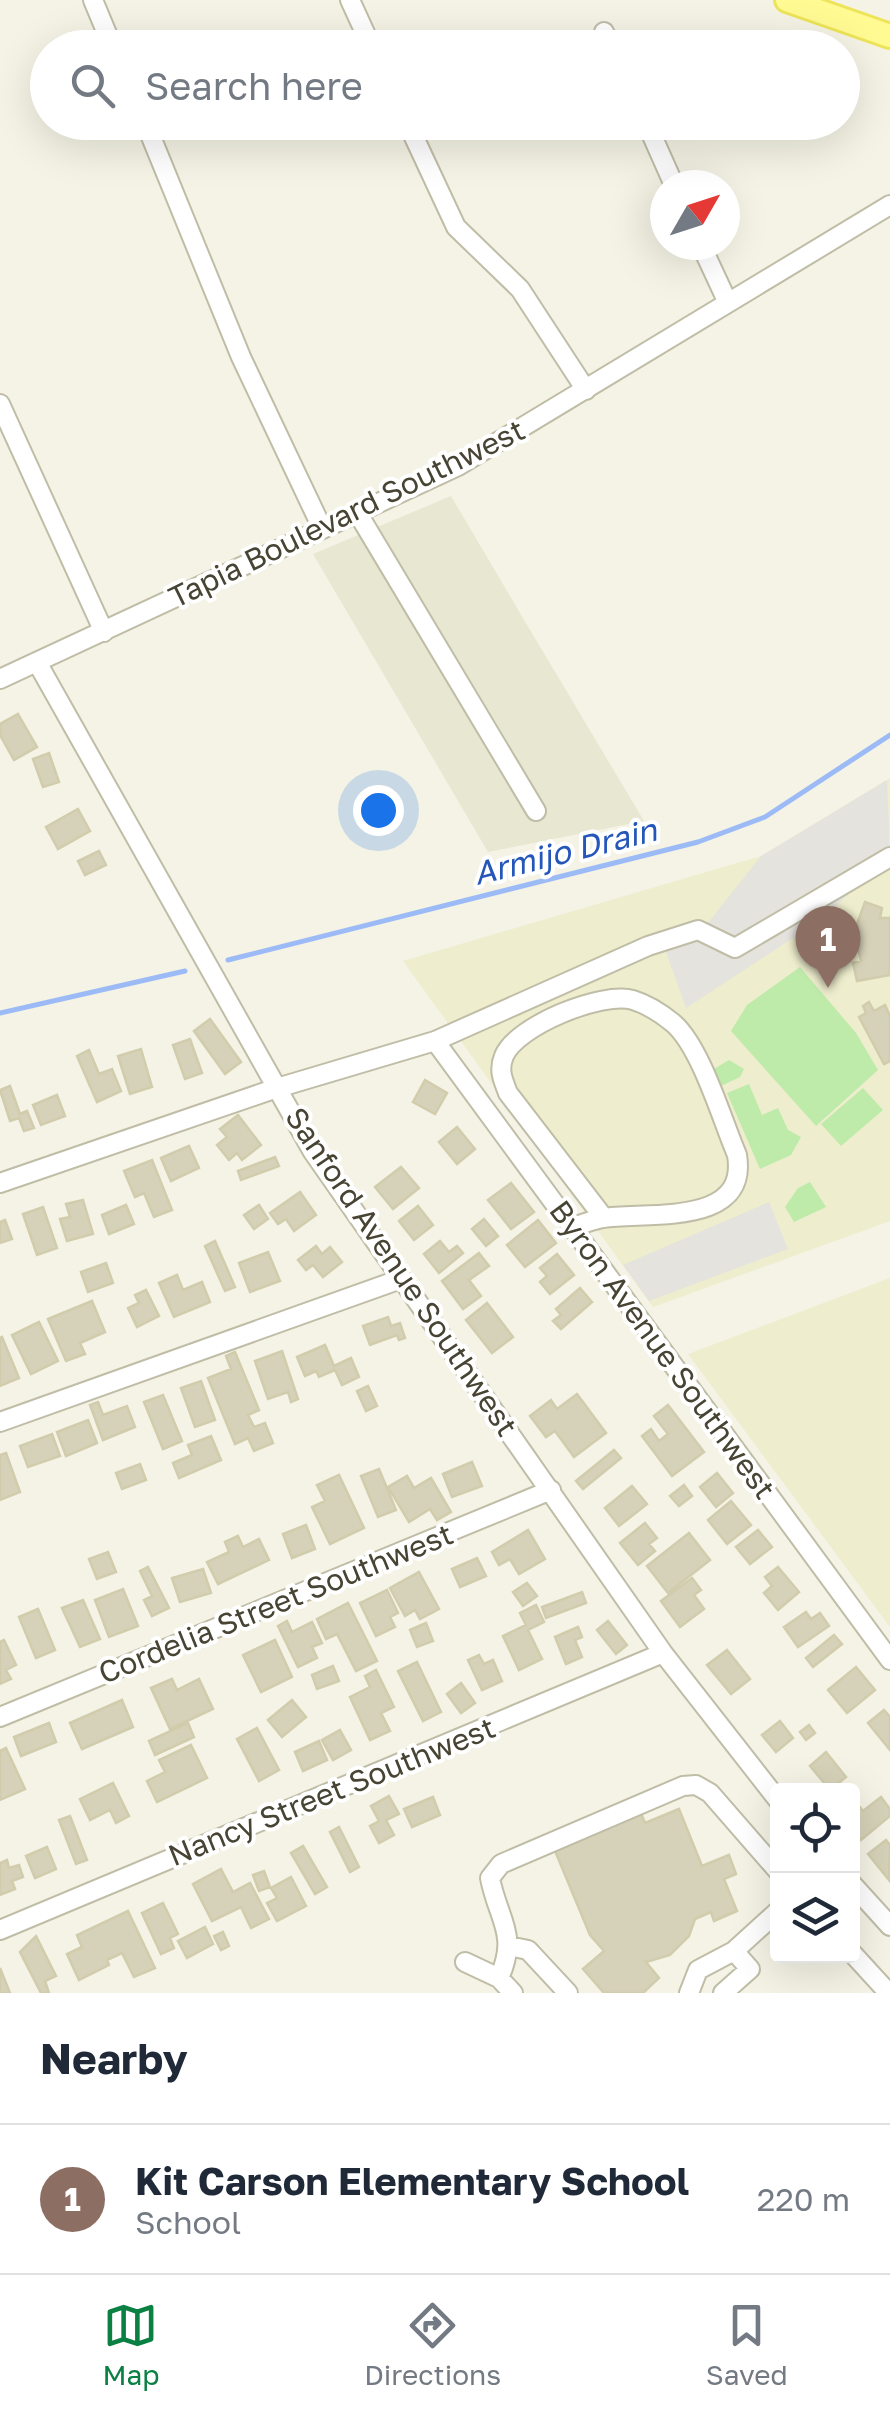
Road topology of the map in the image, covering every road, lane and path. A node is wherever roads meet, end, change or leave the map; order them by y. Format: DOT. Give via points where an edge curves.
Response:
graph roads {
  1 [pos="93,0"];
  2 [pos="350,0"];
  3 [pos="787,0"];
  4 [pos="106,30"];
  5 [pos="364,30"];
  6 [pos="890,36"];
  7 [pos="152,140"];
  8 [pos="415,140"];
  9 [pos="654,140"];
  10 [pos="667,170"];
  11 [pos="890,205"];
  12 [pos="708,260"];
  13 [pos="728,304"];
  14 [pos="586,390"];
  15 [pos="0,404"];
  16 [pos="357,512"];
  17 [pos="322,528"];
  18 [pos="104,632"];
  19 [pos="38,664"];
  20 [pos="0,680"];
  21 [pos="536,811"];
  22 [pos="890,857"];
  23 [pos="435,1041"];
  24 [pos="277,1088"];
  25 [pos="0,1183"];
  26 [pos="604,1218"];
  27 [pos="572,1227"];
  28 [pos="401,1279"];
  29 [pos="0,1422"];
  30 [pos="551,1490"];
  31 [pos="663,1653"];
  32 [pos="890,1660"];
  33 [pos="0,1717"];
  34 [pos="770,1790"];
  35 [pos="770,1862"];
  36 [pos="860,1893"];
  37 [pos="770,1918"];
  38 [pos="890,1926"];
  39 [pos="0,1930"];
  40 [pos="509,1946"];
  41 [pos="734,1951"];
  42 [pos="860,1961"];
  43 [pos="465,1962"];
  44 [pos="499,1978"];
  45 [pos="885,1988"];
  46 [pos="514,1993"];
  47 [pos="568,1993"];
  48 [pos="689,1993"];
  49 [pos="723,1993"];
  1 -- 4 [label="street"];
  2 -- 5 [label="street"];
  3 -- 6 [label="main road"];
  7 -- 17 [label="street" via="241,357"];
  8 -- 14 [label="street" via="456,226 520,288"];
  9 -- 10 [label="street"];
  11 -- 13 [label="street, Tapia Boulevard Southwest"];
  12 -- 13 [label="street"];
  13 -- 14 [label="street, Tapia Boulevard Southwest"];
  14 -- 16 [label="street, Tapia Boulevard Southwest" via="458,466"];
  15 -- 18 [label="street"];
  16 -- 17 [label="street, Tapia Boulevard Southwest"];
  16 -- 21 [label="street"];
  17 -- 18 [label="street, Tapia Boulevard Southwest"];
  18 -- 19 [label="street, Tapia Boulevard Southwest"];
  19 -- 20 [label="street, Tapia Boulevard Southwest"];
  19 -- 24 [label="street, Sanford Avenue Southwest"];
  22 -- 23 [label="street" via="735,948 698,930 665,940"];
  23 -- 24 [label="street"];
  23 -- 27 [label="street, Byron Avenue Southwest"];
  24 -- 25 [label="street"];
  24 -- 28 [label="street, Sanford Avenue Southwest" via="312,1152"];
  26 -- 26 [label="street" via="684,1213 723,1198 740,1174 689,1045 676,1026 632,999 589,1002 524,1033 510,1045 500,1072 508,1093"];
  26 -- 27 [label="street"];
  27 -- 32 [label="street, Byron Avenue Southwest"];
  28 -- 29 [label="street"];
  28 -- 30 [label="street, Sanford Avenue Southwest"];
  30 -- 31 [label="street, Sanford Avenue Southwest"];
  30 -- 33 [label="street, Cordelia Street Southwest"];
  31 -- 34 [label="street, Sanford Avenue Southwest"];
  31 -- 39 [label="street, Nancy Street Southwest"];
  35 -- 40 [label="street" via="710,1793 683,1786 501,1864 490,1878"];
  36 -- 38 [label="street"];
  37 -- 41 [label="street"];
  40 -- 44 [label="street"];
  40 -- 47 [label="street" via="528,1950"];
  41 -- 48 [label="street" via="698,1970"];
  41 -- 49 [label="street" via="750,1969"];
  42 -- 45 [label="street"];
  43 -- 44 [label="street"];
  44 -- 46 [label="street"];
}
